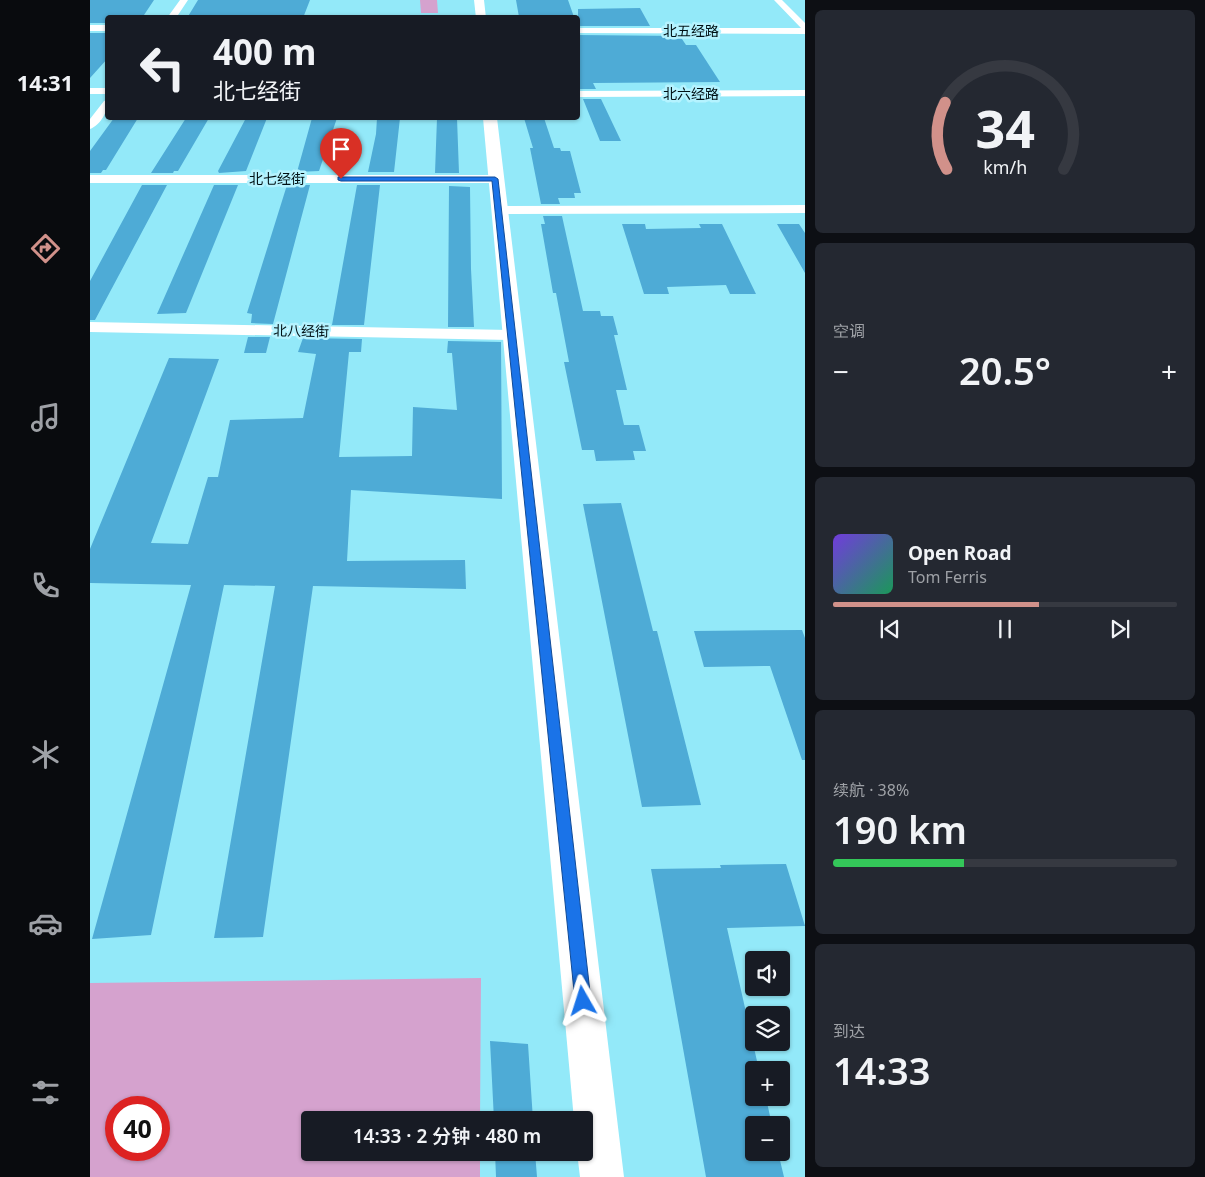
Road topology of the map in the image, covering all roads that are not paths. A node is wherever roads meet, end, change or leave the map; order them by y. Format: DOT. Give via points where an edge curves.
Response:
graph roads {
  1 [pos="184,0"];
  2 [pos="479,0"];
  3 [pos="778,0"];
  4 [pos="173,15"];
  5 [pos="481,15"];
  6 [pos="90,28"];
  7 [pos="105,28"];
  8 [pos="805,30"];
  9 [pos="580,31"];
  10 [pos="90,91"];
  11 [pos="105,91"];
  12 [pos="805,93"];
  13 [pos="580,94"];
  14 [pos="105,107"];
  15 [pos="490,120"];
  16 [pos="90,126"];
  17 [pos="90,179"];
  18 [pos="495,179"];
  19 [pos="805,209"];
  20 [pos="498,210"];
  21 [pos="90,327"];
  22 [pos="512,335"];
  23 [pos="602,1177"];
  1 -- 4 [label="street"];
  2 -- 5 [label="street"];
  3 -- 8 [label="street"];
  6 -- 7 [label="street"];
  8 -- 9 [label="street, 北五经路"];
  10 -- 11 [label="street"];
  12 -- 13 [label="street, 北六经路"];
  14 -- 16 [label="street"];
  15 -- 18 [label="street"];
  17 -- 18 [label="street, 北七经街"];
  18 -- 20 [label="street"];
  19 -- 20 [label="street"];
  20 -- 22 [label="street"];
  21 -- 22 [label="street, 北八经街"];
  22 -- 23 [label="street"];
}
